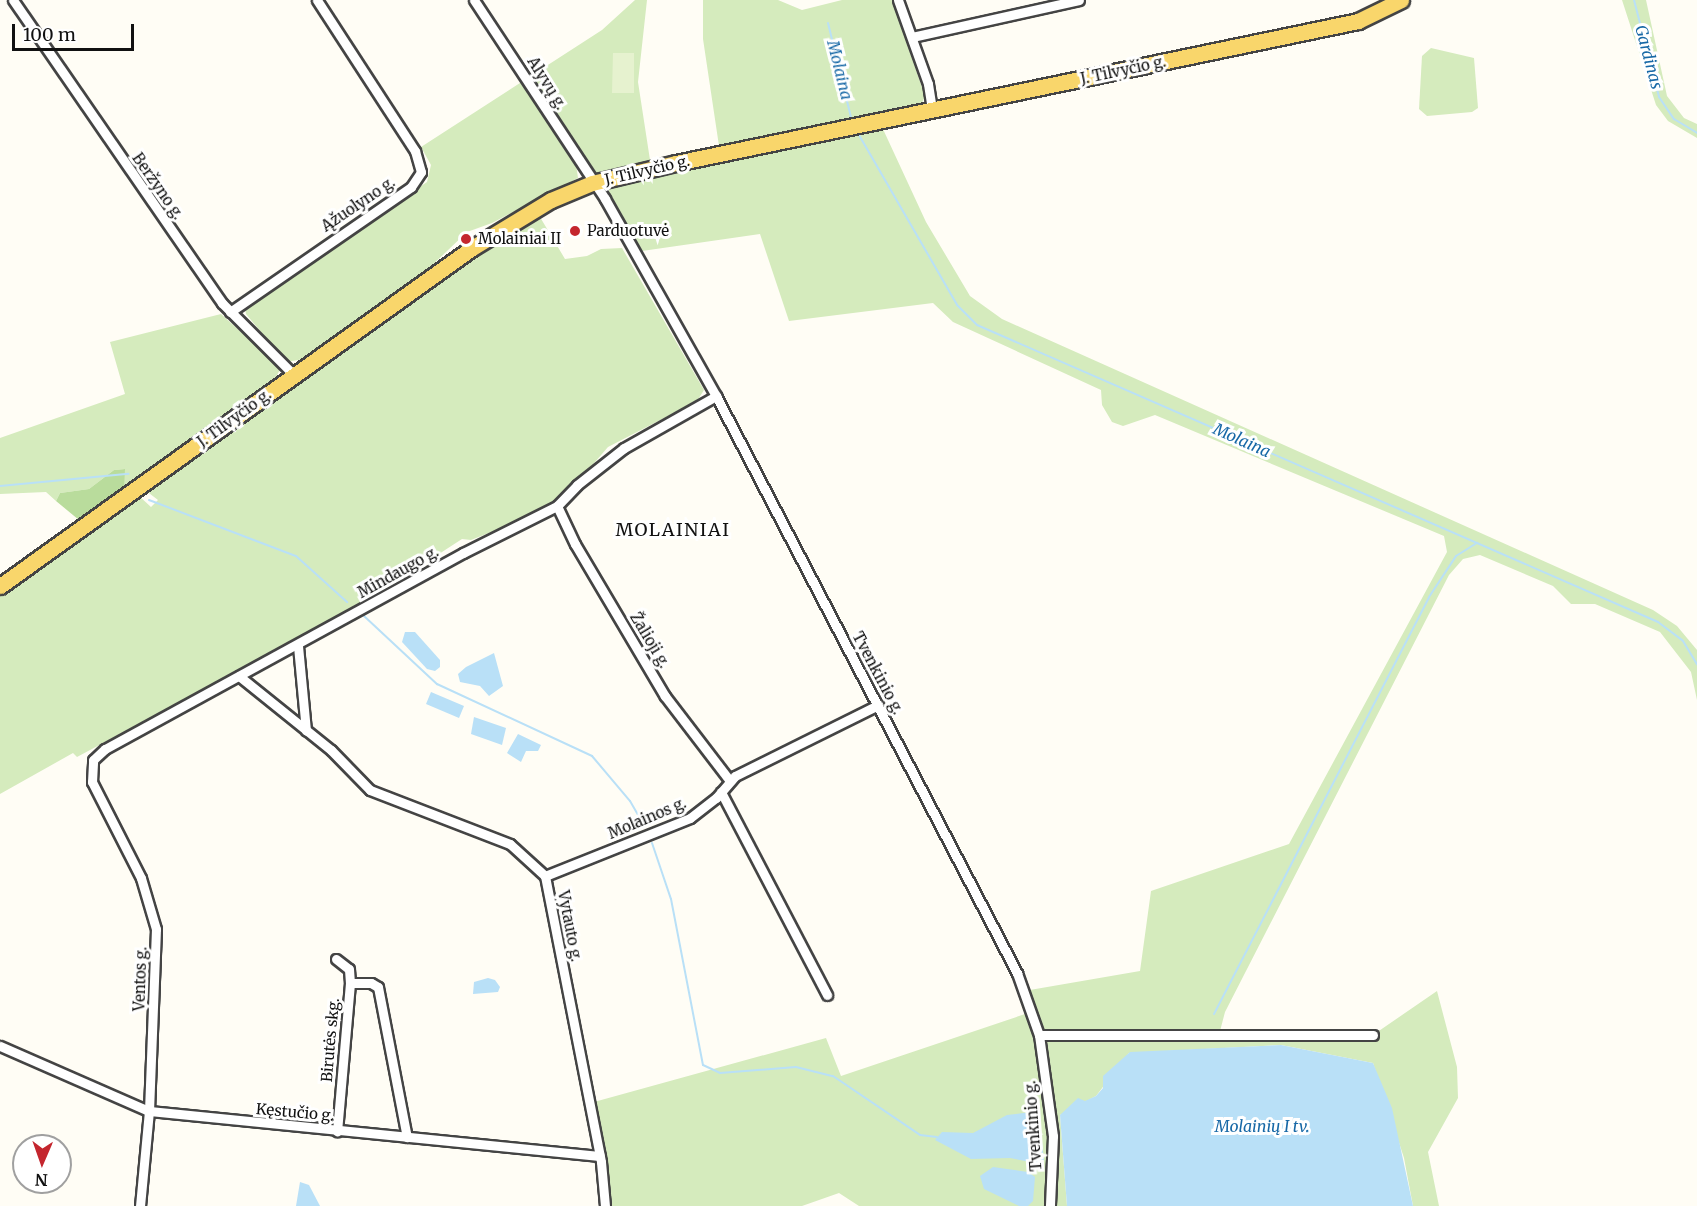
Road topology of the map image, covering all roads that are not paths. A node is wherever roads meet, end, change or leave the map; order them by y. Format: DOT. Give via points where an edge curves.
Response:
graph roads {
  1 [pos="13,0"];
  2 [pos="316,0"];
  3 [pos="474,0"];
  4 [pos="898,0"];
  5 [pos="1079,0"];
  6 [pos="1401,0"];
  7 [pos="912,37"];
  8 [pos="932,110"];
  9 [pos="592,183"];
  10 [pos="230,312"];
  11 [pos="294,375"];
  12 [pos="716,396"];
  13 [pos="557,507"];
  14 [pos="0,586"];
  15 [pos="298,646"];
  16 [pos="239,676"];
  17 [pos="878,705"];
  18 [pos="306,731"];
  19 [pos="90,766"];
  20 [pos="730,781"];
  21 [pos="721,792"];
  22 [pos="546,876"];
  23 [pos="336,959"];
  24 [pos="350,983"];
  25 [pos="827,995"];
  26 [pos="1039,1035"];
  27 [pos="1373,1035"];
  28 [pos="0,1046"];
  29 [pos="149,1111"];
  30 [pos="337,1131"];
  31 [pos="407,1137"];
  32 [pos="600,1156"];
  33 [pos="140,1206"];
  34 [pos="605,1206"];
  35 [pos="1050,1206"];
  1 -- 10 [label="street, Beržyno g."];
  2 -- 10 [label="street, Ąžuolyno g." via="415,151 422,172 411,187"];
  3 -- 9 [label="street, Alyvų g."];
  4 -- 7 [label="street"];
  5 -- 7 [label="street"];
  6 -- 8 [label="main road, J. Tilvyčio g." via="1358,21"];
  7 -- 8 [label="street" via="928,84"];
  8 -- 9 [label="main road, J. Tilvyčio g."];
  9 -- 11 [label="main road, J. Tilvyčio g." via="504,225"];
  9 -- 12 [label="street, Tvenkinio g."];
  10 -- 11 [label="street, Beržyno g."];
  11 -- 14 [label="main road, J. Tilvyčio g."];
  12 -- 13 [label="street, Mindaugo g." via="624,448 577,485"];
  12 -- 17 [label="street, Tvenkinio g."];
  13 -- 15 [label="street, Mindaugo g." via="463,553"];
  13 -- 20 [label="street, Žalioji g." via="665,696"];
  15 -- 16 [label="street, Mindaugo g."];
  15 -- 18 [label="street"];
  16 -- 18 [label="street, Vytauto g."];
  16 -- 19 [label="street, Mindaugo g." via="105,749"];
  17 -- 20 [label="street, Molainos g."];
  17 -- 26 [label="street, Tvenkinio g." via="1017,973"];
  18 -- 22 [label="street, Vytauto g." via="370,790 510,844"];
  19 -- 29 [label="street, Ventos g." via="96,793 151,901 156,929"];
  20 -- 21 [label="street, Molainos g."];
  21 -- 22 [label="street, Molainos g." via="690,818"];
  21 -- 25 [label="street"];
  22 -- 32 [label="street, Vytauto g."];
  23 -- 24 [label="street, Birutės skg." via="349,969"];
  24 -- 30 [label="street, Birutės skg."];
  24 -- 31 [label="street" via="378,987"];
  26 -- 27 [label="street"];
  26 -- 35 [label="street, Tvenkinio g." via="1053,1136"];
  28 -- 29 [label="street, Kęstučio g."];
  29 -- 30 [label="street, Kęstučio g."];
  29 -- 33 [label="street, Ventos g."];
  30 -- 31 [label="street, Kęstučio g."];
  31 -- 32 [label="street, Kęstučio g."];
  32 -- 34 [label="street, Vytauto g."];
}
